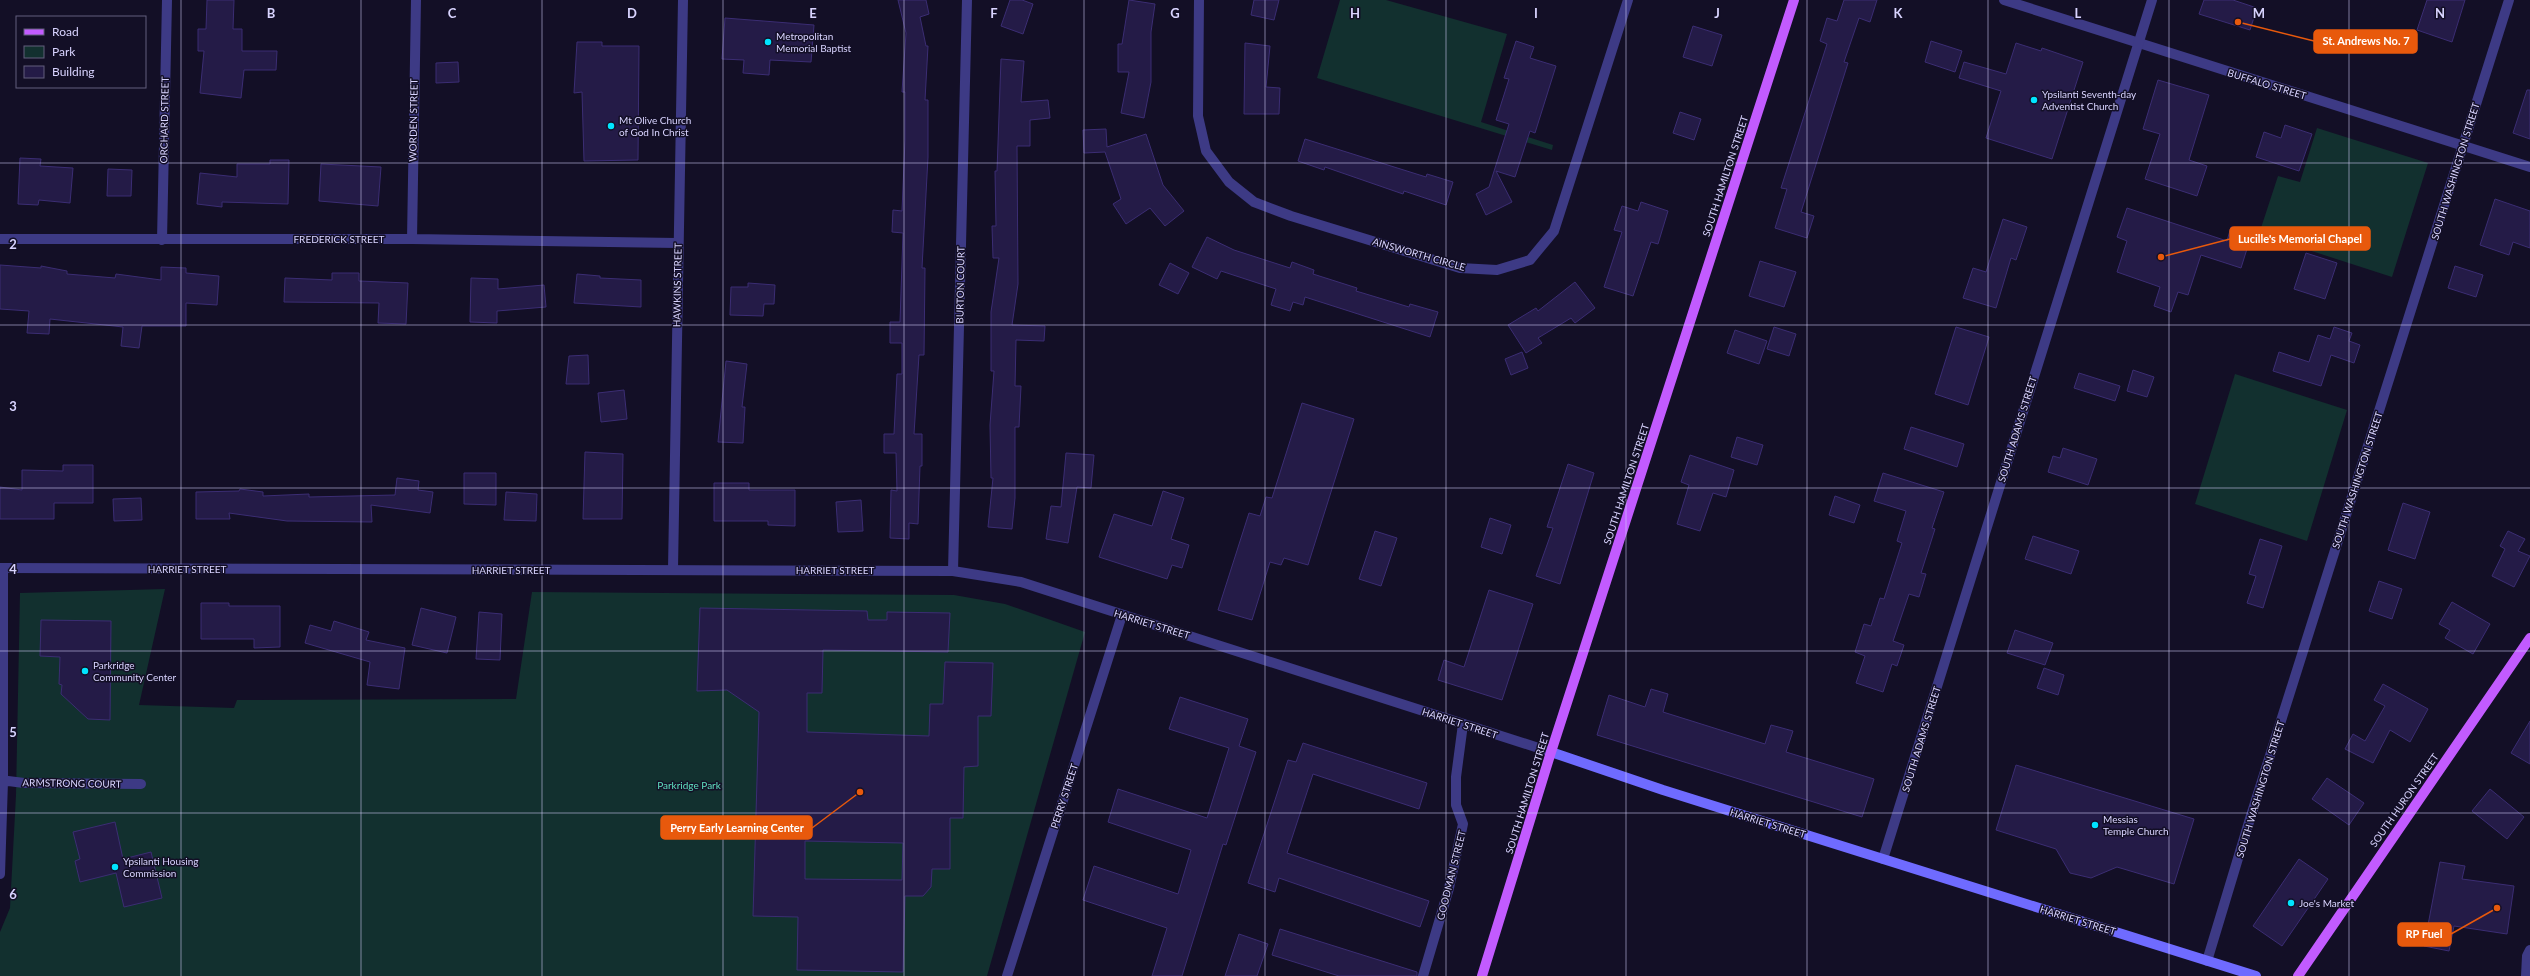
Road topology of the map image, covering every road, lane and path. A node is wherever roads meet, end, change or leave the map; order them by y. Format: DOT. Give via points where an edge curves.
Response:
graph roads {
  1 [pos="167,0"];
  2 [pos="416,0"];
  3 [pos="683,0"];
  4 [pos="967,0"];
  5 [pos="1199,0"];
  6 [pos="1628,0"];
  7 [pos="1794,0"];
  8 [pos="2004,0"];
  9 [pos="2152,0"];
  10 [pos="2509,0"];
  11 [pos="2138,43"];
  12 [pos="2463,146"];
  13 [pos="2530,167"];
  14 [pos="0,239"];
  15 [pos="412,239"];
  16 [pos="162,240"];
  17 [pos="677,243"];
  18 [pos="1,568"];
  19 [pos="673,569"];
  20 [pos="953,571"];
  21 [pos="1122,615"];
  22 [pos="2530,638"];
  23 [pos="1463,724"];
  24 [pos="1551,752"];
  25 [pos="2,780"];
  26 [pos="141,784"];
  27 [pos="1883,859"];
  28 [pos="0,874"];
  29 [pos="2530,950"];
  30 [pos="2207,961"];
  31 [pos="1006,976"];
  32 [pos="1423,976"];
  33 [pos="1482,976"];
  34 [pos="2256,976"];
  35 [pos="2298,976"];
  36 [pos="2526,976"];
  1 -- 16 [label="street, ORCHARD STREET"];
  2 -- 15 [label="street, WORDEN STREET"];
  3 -- 17 [label="street, HAWKINS STREET"];
  4 -- 20 [label="street, BURTON COURT"];
  5 -- 6 [label="street, AINSWORTH CIRCLE" via="1198,116 1206,151 1229,182 1254,202 1291,216 1460,268 1497,270 1530,260 1554,231"];
  7 -- 24 [label="main road, SOUTH HAMILTON STREET"];
  8 -- 11 [label="street, BUFFALO STREET"];
  9 -- 11 [label="street, SOUTH ADAMS STREET"];
  10 -- 12 [label="street, SOUTH WASHINGTON STREET"];
  11 -- 12 [label="street, BUFFALO STREET"];
  11 -- 27 [label="street, SOUTH ADAMS STREET"];
  12 -- 13 [label="street, BUFFALO STREET"];
  12 -- 30 [label="street, SOUTH WASHINGTON STREET"];
  14 -- 16 [label="street, FREDERICK STREET"];
  15 -- 16 [label="street, FREDERICK STREET"];
  15 -- 17 [label="street, FREDERICK STREET"];
  17 -- 19 [label="street, HAWKINS STREET"];
  18 -- 19 [label="street, HARRIET STREET"];
  18 -- 25 [label="street"];
  19 -- 20 [label="street, HARRIET STREET"];
  20 -- 21 [label="street, HARRIET STREET" via="1021,582"];
  21 -- 23 [label="street, HARRIET STREET"];
  21 -- 31 [label="street, PERRY STREET"];
  22 -- 35 [label="main road, SOUTH HURON STREET"];
  23 -- 24 [label="street, HARRIET STREET"];
  23 -- 32 [label="street, GOODMAN STREET" via="1456,777 1456,805 1463,824 1461,837"];
  24 -- 27 [label="main road, HARRIET STREET"];
  24 -- 33 [label="main road, SOUTH HAMILTON STREET"];
  25 -- 26 [label="street, ARMSTRONG COURT" via="35,784"];
  25 -- 28 [label="street"];
  27 -- 30 [label="main road, HARRIET STREET"];
  29 -- 36 [label="street" via="2527,956"];
  30 -- 34 [label="main road, HARRIET STREET"];
}
